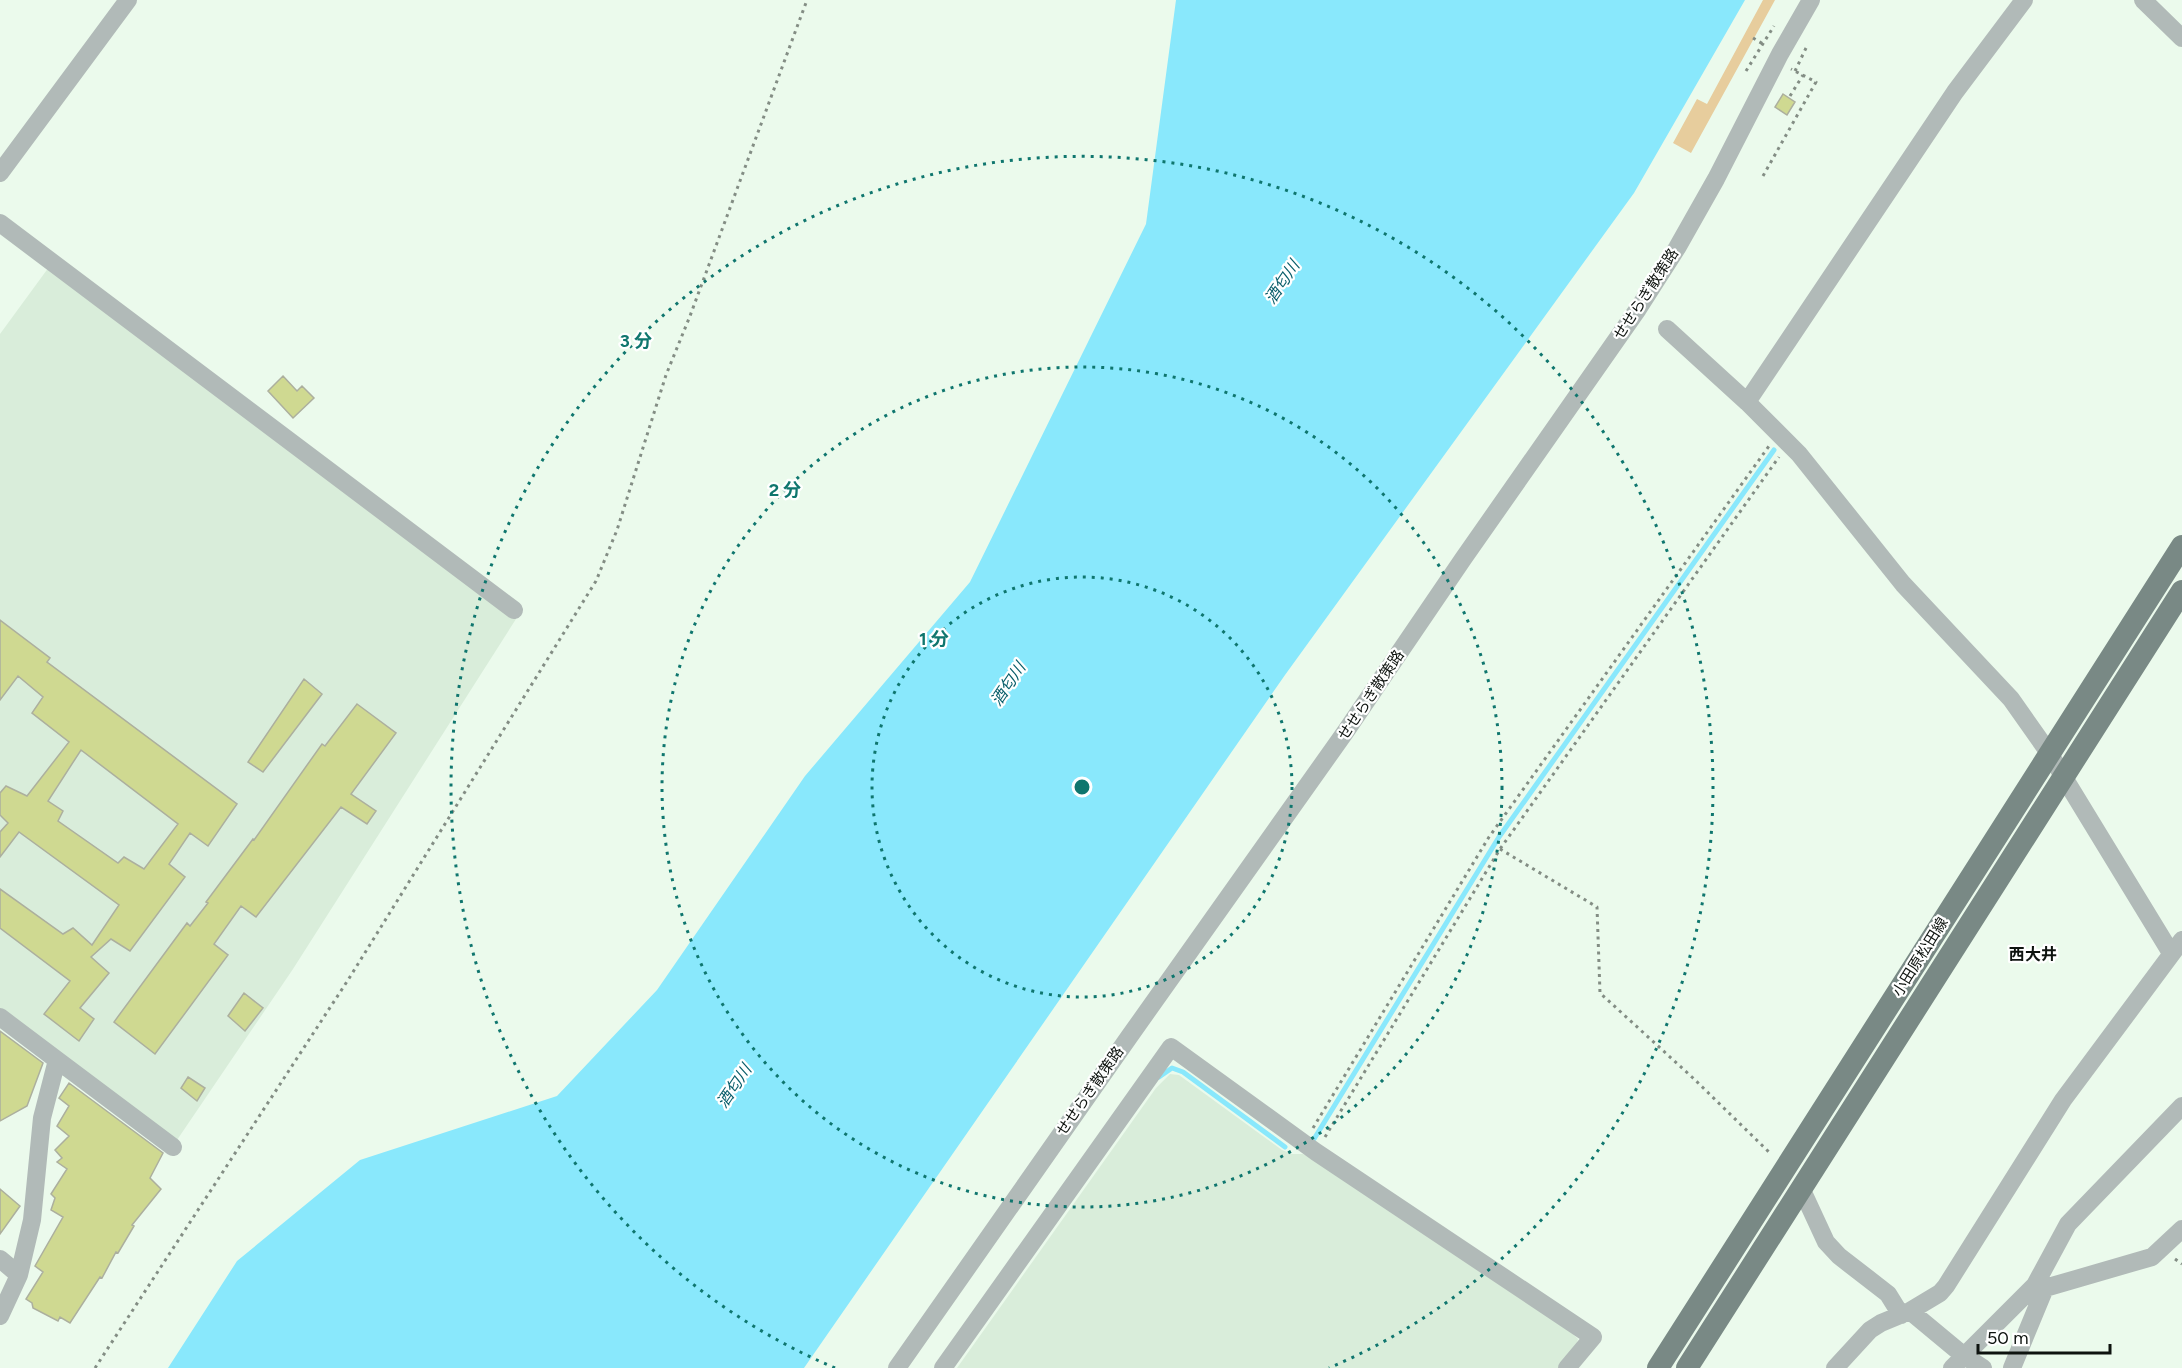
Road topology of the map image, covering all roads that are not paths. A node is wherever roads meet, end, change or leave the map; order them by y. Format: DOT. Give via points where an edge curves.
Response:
graph roads {
  1 [pos="128,0"];
  2 [pos="1811,0"];
  3 [pos="2024,0"];
  4 [pos="2143,0"];
  5 [pos="2182,38"];
  6 [pos="0,173"];
  7 [pos="0,223"];
  8 [pos="1667,329"];
  9 [pos="1747,402"];
  10 [pos="2182,546"];
  11 [pos="2182,591"];
  12 [pos="514,610"];
  13 [pos="2049,753"];
  14 [pos="2063,776"];
  15 [pos="2176,946"];
  16 [pos="0,1017"];
  17 [pos="57,1060"];
  18 [pos="2182,1106"];
  19 [pos="173,1147"];
  20 [pos="1801,1188"];
  21 [pos="2182,1229"];
  22 [pos="0,1259"];
  23 [pos="19,1275"];
  24 [pos="2040,1287"];
  25 [pos="1906,1313"];
  26 [pos="0,1316"];
  27 [pos="1958,1361"];
  28 [pos="897,1368"];
  29 [pos="943,1368"];
  30 [pos="1567,1368"];
  31 [pos="1659,1368"];
  32 [pos="1687,1368"];
  33 [pos="1835,1368"];
  34 [pos="1983,1368"];
  35 [pos="2012,1368"];
  1 -- 6 [label="street"];
  2 -- 28 [label="street, せせらぎ散策路" via="1716,180 1638,309"];
  3 -- 9 [label="street" via="1955,92"];
  4 -- 5 [label="street"];
  7 -- 12 [label="street"];
  8 -- 9 [label="street"];
  9 -- 13 [label="street" via="1783,438 1903,584 2011,699"];
  10 -- 13 [label="main road, 小田原松田線"];
  11 -- 14 [label="main road, 小田原松田線"];
  13 -- 14 [label="street"];
  13 -- 31 [label="main road, 小田原松田線"];
  14 -- 15 [label="street"];
  14 -- 20 [label="main road, 小田原松田線"];
  15 -- 25 [label="street" via="2063,1100 1946,1286"];
  16 -- 17 [label="street"];
  17 -- 19 [label="street"];
  17 -- 23 [label="street" via="42,1118 32,1220"];
  18 -- 24 [label="street" via="2068,1224"];
  20 -- 25 [label="street" via="1826,1242"];
  20 -- 32 [label="main road, 小田原松田線"];
  21 -- 24 [label="street" via="2152,1257"];
  22 -- 23 [label="street"];
  23 -- 26 [label="street"];
  24 -- 27 [label="street"];
  24 -- 35 [label="street"];
  25 -- 27 [label="street"];
  25 -- 33 [label="street" via="1870,1330"];
  27 -- 34 [label="street"];
  29 -- 30 [label="street" via="1172,1047 1310,1147 1593,1337"];
}
